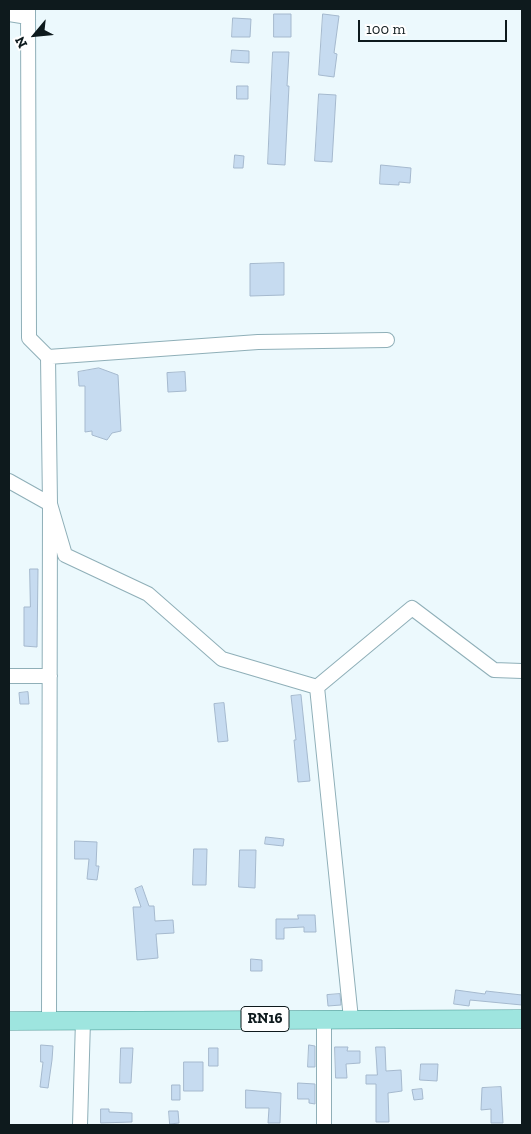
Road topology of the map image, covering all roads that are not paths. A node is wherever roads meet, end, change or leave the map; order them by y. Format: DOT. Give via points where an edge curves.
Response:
graph roads {
  1 [pos="28,13"];
  2 [pos="9,14"];
  3 [pos="387,340"];
  4 [pos="48,356"];
  5 [pos="9,481"];
  6 [pos="50,504"];
  7 [pos="522,671"];
  8 [pos="9,676"];
  9 [pos="50,676"];
  10 [pos="317,687"];
  11 [pos="324,1019"];
  12 [pos="351,1019"];
  13 [pos="522,1019"];
  14 [pos="9,1020"];
  15 [pos="49,1020"];
  16 [pos="83,1020"];
  17 [pos="80,1125"];
  18 [pos="324,1125"];
  1 -- 2 [label="street"];
  1 -- 4 [label="street" via="30,338"];
  3 -- 4 [label="street" via="258,342"];
  4 -- 6 [label="street"];
  5 -- 6 [label="street"];
  6 -- 9 [label="street"];
  6 -- 10 [label="street" via="65,555 148,594 222,659"];
  7 -- 10 [label="street" via="494,670 412,608"];
  8 -- 9 [label="street"];
  9 -- 15 [label="street"];
  10 -- 12 [label="street"];
  11 -- 12 [label="main road, RN16"];
  11 -- 16 [label="main road, RN16"];
  11 -- 18 [label="street"];
  12 -- 13 [label="main road, RN16"];
  14 -- 15 [label="main road, RN16"];
  15 -- 16 [label="main road, RN16"];
  16 -- 17 [label="street"];
}
